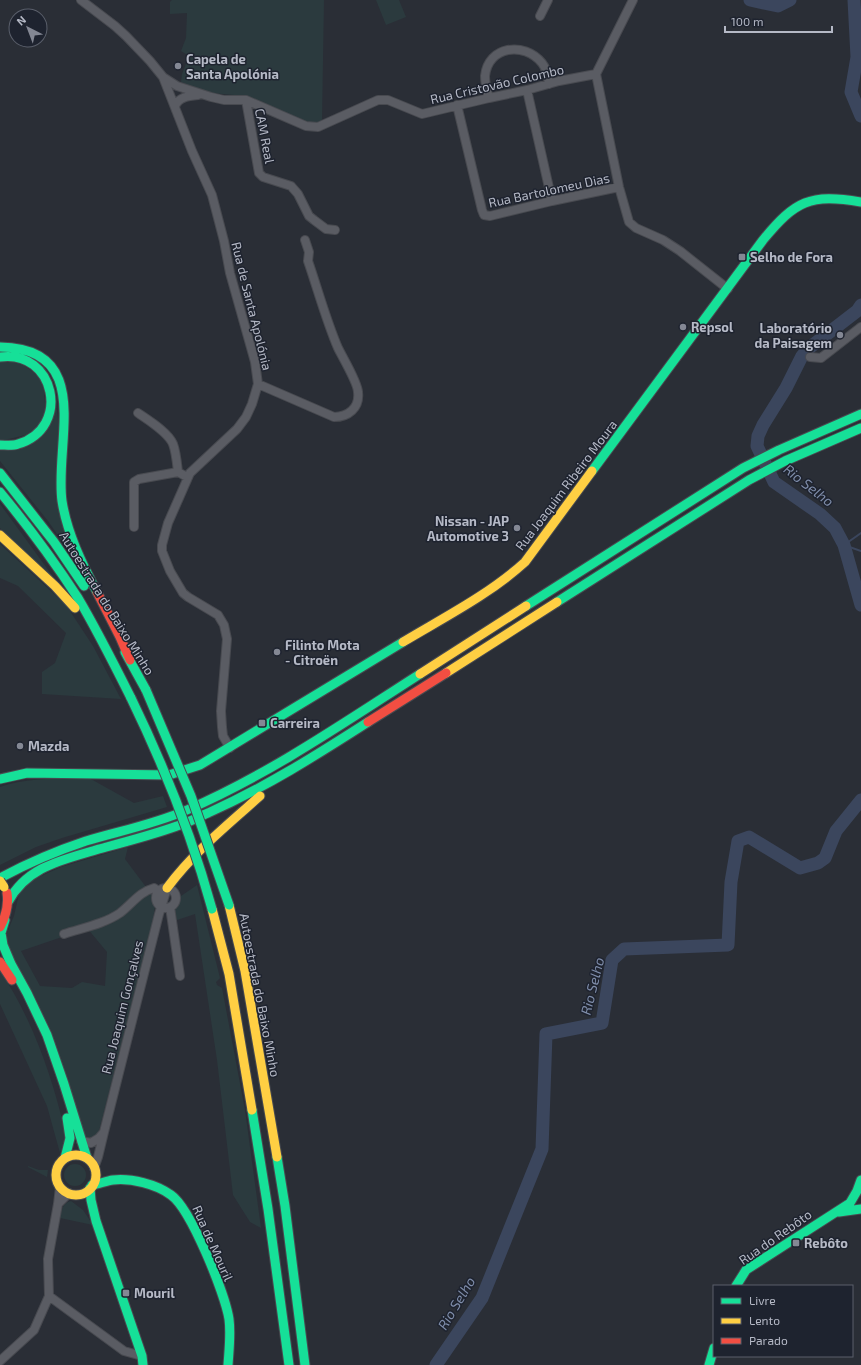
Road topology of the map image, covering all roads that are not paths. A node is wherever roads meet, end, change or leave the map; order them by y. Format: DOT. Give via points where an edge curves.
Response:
graph roads {
  1 [pos="81,0"];
  2 [pos="548,0"];
  3 [pos="633,0"];
  4 [pos="540,16"];
  5 [pos="596,74"];
  6 [pos="163,77"];
  7 [pos="549,84"];
  8 [pos="527,90"];
  9 [pos="169,94"];
  10 [pos="201,94"];
  11 [pos="489,98"];
  12 [pos="246,100"];
  13 [pos="457,105"];
  14 [pos="175,106"];
  15 [pos="619,187"];
  16 [pos="552,201"];
  17 [pos="858,202"];
  18 [pos="335,230"];
  19 [pos="305,240"];
  20 [pos="728,289"];
  21 [pos="861,327"];
  22 [pos="0,347"];
  23 [pos="810,356"];
  24 [pos="0,357"];
  25 [pos="258,384"];
  26 [pos="138,413"];
  27 [pos="861,414"];
  28 [pos="861,428"];
  29 [pos="0,445"];
  30 [pos="178,472"];
  31 [pos="0,473"];
  32 [pos="187,477"];
  33 [pos="0,492"];
  34 [pos="134,527"];
  35 [pos="0,535"];
  36 [pos="130,660"];
  37 [pos="122,680"];
  38 [pos="233,746"];
  39 [pos="286,774"];
  40 [pos="0,779"];
  41 [pos="207,801"];
  42 [pos="211,812"];
  43 [pos="0,870"];
  44 [pos="1,883"];
  45 [pos="163,889"];
  46 [pos="8,902"];
  47 [pos="166,907"];
  48 [pos="2,923"];
  49 [pos="64,934"];
  50 [pos="0,962"];
  51 [pos="180,976"];
  52 [pos="104,1132"];
  53 [pos="80,1142"];
  54 [pos="65,1158"];
  55 [pos="86,1158"];
  56 [pos="95,1169"];
  57 [pos="113,1180"];
  58 [pos="860,1186"];
  59 [pos="60,1187"];
  60 [pos="91,1187"];
  61 [pos="73,1194"];
  62 [pos="850,1202"];
  63 [pos="58,1204"];
  64 [pos="861,1208"];
  65 [pos="833,1214"];
  66 [pos="96,1221"];
  67 [pos="737,1285"];
  68 [pos="49,1296"];
  69 [pos="713,1351"];
  70 [pos="0,1361"];
  71 [pos="142,1361"];
  72 [pos="228,1365"];
  73 [pos="289,1365"];
  74 [pos="305,1365"];
  75 [pos="709,1365"];
  1 -- 6 [label="street, Rua de Santa Apolónia" via="126,36"];
  2 -- 4 [label="street"];
  3 -- 5 [label="street"];
  5 -- 7 [label="street, Rua Cristovão Colombo"];
  5 -- 15 [label="street"];
  6 -- 9 [label="street, Rua de Santa Apolónia"];
  6 -- 10 [label="street, Rua Cristovão Colombo" via="177,86"];
  7 -- 8 [label="street, Rua Cristovão Colombo"];
  7 -- 11 [label="street" via="545,68 534,56 524,50 510,49 494,59 487,69 485,83"];
  8 -- 11 [label="street, Rua Cristovão Colombo"];
  8 -- 16 [label="street"];
  9 -- 10 [label="street, Rua Cristovão Colombo" via="181,91"];
  9 -- 14 [label="street, Rua de Santa Apolónia"];
  10 -- 12 [label="street, Rua Cristovão Colombo" via="224,100"];
  10 -- 14 [label="street, Rua Cristovão Colombo" via="182,98"];
  11 -- 13 [label="street, Rua Cristovão Colombo"];
  12 -- 13 [label="street, Rua Cristovão Colombo" via="297,123 318,127 378,100 388,100 422,114"];
  12 -- 18 [label="street, CAM Real" via="259,173 263,177 291,186 309,216 326,229"];
  13 -- 16 [label="street, Rua Bartolomeu Dias" via="484,215 490,216"];
  14 -- 25 [label="street, Rua de Santa Apolónia" via="212,195"];
  15 -- 16 [label="street, Rua Bartolomeu Dias"];
  15 -- 20 [label="street" via="629,222 680,251"];
  17 -- 20 [label="main road, Rua Joaquim Ribeiro Moura" via="840,198 818,198 790,210 776,223"];
  19 -- 25 [label="street" via="309,252 308,261 338,346 359,391 356,406 350,413 334,417"];
  20 -- 38 [label="main road, Rua Joaquim Ribeiro Moura" via="525,562 498,584"];
  21 -- 23 [label="street" via="821,358"];
  22 -- 36 [label="main road" via="12,346 31,351 48,362 59,379 64,410 61,493 71,537"];
  24 -- 29 [label="main road" via="14,357 34,365 47,378 53,397 48,421 37,434 22,443"];
  25 -- 32 [label="street, Rua de Santa Apolónia" via="246,417 237,429"];
  26 -- 30 [label="street" via="171,441"];
  27 -- 41 [label="main road" via="743,468 316,740"];
  28 -- 39 [label="main road" via="748,480"];
  30 -- 32 [label="street"];
  30 -- 34 [label="street" via="134,482"];
  31 -- 36 [label="main road, Autoestrada do Baixo Minho" via="73,569"];
  32 -- 38 [label="street, Rua de Santa Apolónia" via="168,523 162,551 183,593 218,615 224,625 227,639 222,727 223,736"];
  33 -- 37 [label="main road, Autoestrada do Baixo Minho" via="73,591"];
  35 -- 37 [label="main road" via="70,602"];
  36 -- 74 [label="main road, Autoestrada do Baixo Minho, bridge" via="171,745 208,839 229,905 256,1030 285,1206"];
  37 -- 73 [label="main road, Autoestrada do Baixo Minho, bridge" via="175,797 200,867 229,974 268,1209"];
  38 -- 40 [label="main road, Rua Joaquim Ribeiro Moura" via="200,765 169,775 27,773"];
  39 -- 42 [label="main road"];
  39 -- 45 [label="main road" via="203,846"];
  41 -- 43 [label="main road" via="57,846"];
  41 -- 44 [label="main road" via="175,815 89,840 34,860"];
  42 -- 44 [label="main road" via="62,855"];
  42 -- 46 [label="main road" via="178,826 52,864 28,876 12,893"];
  44 -- 46 [label="main road"];
  45 -- 47 [label="street, Rua Joaquim Gonçalves"];
  45 -- 49 [label="street" via="147,890 120,913"];
  46 -- 48 [label="main road" via="8,911"];
  47 -- 51 [label="street"];
  47 -- 52 [label="street, Rua Joaquim Gonçalves"];
  48 -- 53 [label="main road" via="3,945 47,1035"];
  50 -- 54 [label="main road" via="21,997 41,1039 58,1086 70,1130 70,1144"];
  52 -- 53 [label="street" via="91,1143"];
  52 -- 56 [label="street, Rua Joaquim Gonçalves"];
  53 -- 55 [label="main road"];
  54 -- 55 [label="main road" via="77,1155"];
  54 -- 59 [label="main road" via="56,1172"];
  55 -- 56 [label="main road"];
  56 -- 57 [label="main road, Rua de Mouril"];
  56 -- 60 [label="main road"];
  57 -- 60 [label="main road, Rua de Mouril"];
  57 -- 72 [label="main road, Rua de Mouril" via="143,1183 160,1188 174,1196 184,1208 228,1311"];
  58 -- 62 [label="main road, Rua do Rebôto"];
  59 -- 61 [label="main road"];
  59 -- 63 [label="street"];
  60 -- 61 [label="main road" via="84,1193"];
  60 -- 66 [label="main road"];
  61 -- 63 [label="street"];
  61 -- 66 [label="main road"];
  62 -- 64 [label="main road, Rua do Rebôto"];
  62 -- 65 [label="main road, Rua do Rebôto"];
  63 -- 68 [label="street" via="48,1259"];
  64 -- 65 [label="main road, Rua do Rebôto"];
  65 -- 67 [label="main road, Rua do Rebôto" via="746,1270"];
  66 -- 71 [label="main road"];
  68 -- 70 [label="street" via="34,1330"];
  68 -- 71 [label="street" via="124,1351"];
  69 -- 75 [label="main road"];
}
